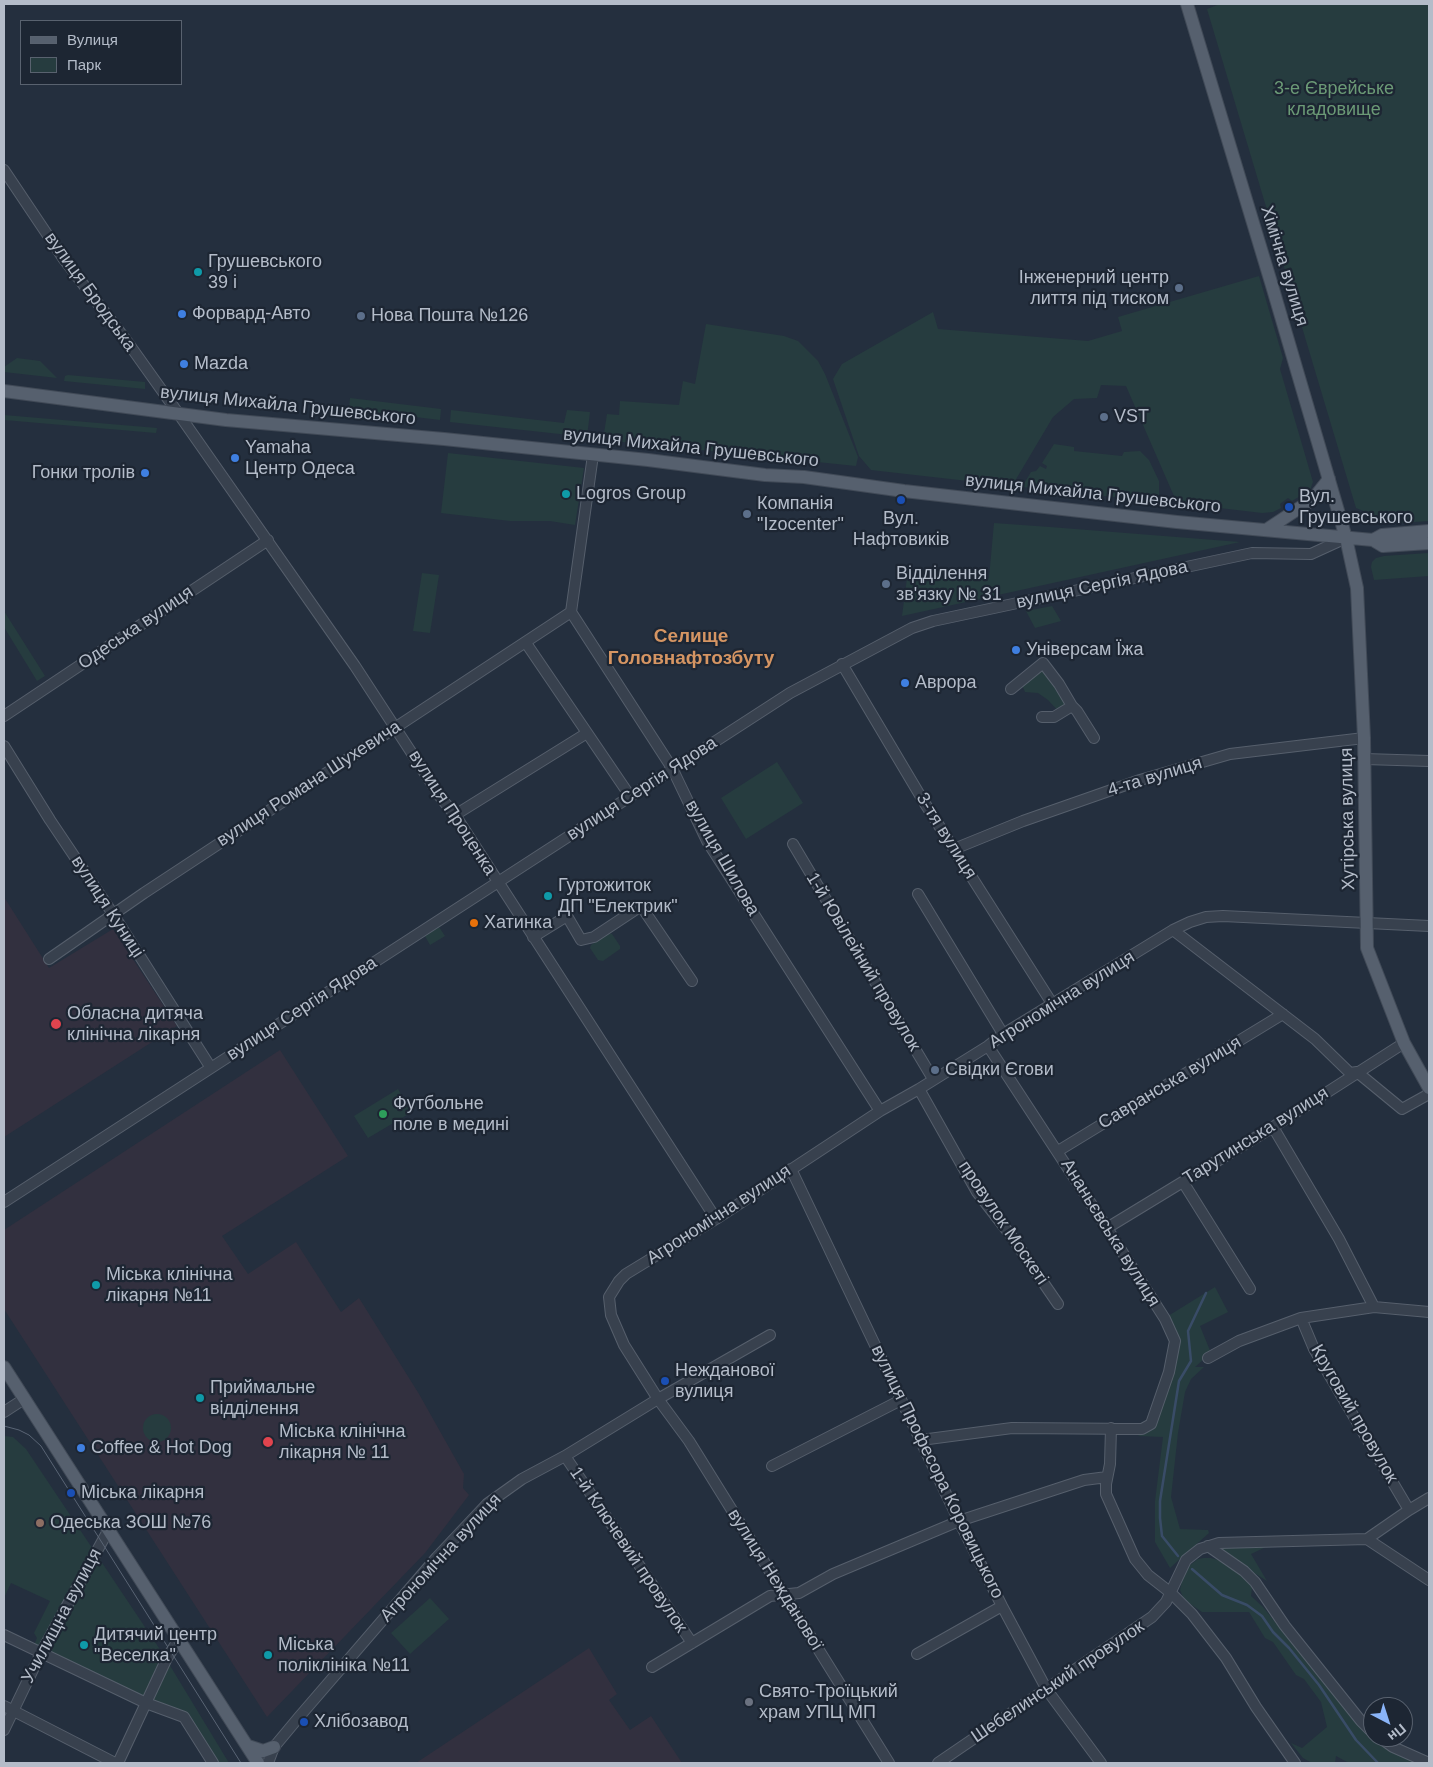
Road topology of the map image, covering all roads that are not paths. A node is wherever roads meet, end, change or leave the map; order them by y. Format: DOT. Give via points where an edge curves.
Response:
graph roads {
  1 [pos="1187,4"];
  2 [pos="4,170"];
  3 [pos="4,391"];
  4 [pos="178,413"];
  5 [pos="593,455"];
  6 [pos="1330,479"];
  7 [pos="1266,530"];
  8 [pos="1429,531"];
  9 [pos="1346,538"];
  10 [pos="268,540"];
  11 [pos="1374,540"];
  12 [pos="1429,542"];
  13 [pos="571,612"];
  14 [pos="526,643"];
  15 [pos="842,664"];
  16 [pos="1011,690"];
  17 [pos="1072,706"];
  18 [pos="4,716"];
  19 [pos="1042,717"];
  20 [pos="396,727"];
  21 [pos="587,733"];
  22 [pos="1094,738"];
  23 [pos="1364,738"];
  24 [pos="4,746"];
  25 [pos="1365,759"];
  26 [pos="1429,761"];
  27 [pos="672,768"];
  28 [pos="630,796"];
  29 [pos="455,816"];
  30 [pos="793,844"];
  31 [pos="954,850"];
  32 [pos="498,884"];
  33 [pos="918,894"];
  34 [pos="113,914"];
  35 [pos="1366,923"];
  36 [pos="1429,926"];
  37 [pos="1173,930"];
  38 [pos="533,937"];
  39 [pos="49,960"];
  40 [pos="692,982"];
  41 [pos="1053,1005"];
  42 [pos="1283,1014"];
  43 [pos="1003,1034"];
  44 [pos="1404,1043"];
  45 [pos="988,1046"];
  46 [pos="211,1068"];
  47 [pos="1357,1072"];
  48 [pos="932,1079"];
  49 [pos="1429,1088"];
  50 [pos="919,1089"];
  51 [pos="1429,1094"];
  52 [pos="880,1111"];
  53 [pos="1273,1127"];
  54 [pos="1058,1151"];
  55 [pos="791,1169"];
  56 [pos="1183,1182"];
  57 [pos="4,1202"];
  58 [pos="716,1219"];
  59 [pos="1107,1228"];
  60 [pos="1250,1289"];
  61 [pos="1058,1304"];
  62 [pos="1374,1307"];
  63 [pos="1429,1312"];
  64 [pos="1301,1318"];
  65 [pos="770,1335"];
  66 [pos="1208,1358"];
  67 [pos="4,1367"];
  68 [pos="24,1399"];
  69 [pos="658,1399"];
  70 [pos="901,1400"];
  71 [pos="4,1412"];
  72 [pos="1111,1428"];
  73 [pos="922,1440"];
  74 [pos="565,1456"];
  75 [pos="772,1466"];
  76 [pos="1107,1477"];
  77 [pos="1429,1498"];
  78 [pos="1409,1510"];
  79 [pos="959,1520"];
  80 [pos="109,1528"];
  81 [pos="1367,1539"];
  82 [pos="1208,1546"];
  83 [pos="1429,1580"];
  84 [pos="1171,1593"];
  85 [pos="783,1595"];
  86 [pos="1002,1606"];
  87 [pos="4,1635"];
  88 [pos="179,1640"];
  89 [pos="692,1643"];
  90 [pos="40,1654"];
  91 [pos="917,1654"];
  92 [pos="652,1667"];
  93 [pos="1047,1690"];
  94 [pos="146,1703"];
  95 [pos="8,1708"];
  96 [pos="1363,1723"];
  97 [pos="4,1730"];
  98 [pos="248,1746"];
  99 [pos="274,1746"];
  100 [pos="1393,1747"];
  101 [pos="116,1763"];
  102 [pos="213,1763"];
  103 [pos="258,1763"];
  104 [pos="268,1763"];
  105 [pos="889,1763"];
  106 [pos="938,1763"];
  107 [pos="1102,1763"];
  108 [pos="1295,1763"];
  109 [pos="1429,1763"];
  1 -- 6 [label="main road, Хімічна вулиця"];
  2 -- 4 [label="street, вулиця Бродська" via="63,258"];
  3 -- 4 [label="main road, вулиця Михайла Грушевського"];
  4 -- 5 [label="main road, вулиця Михайла Грушевського"];
  4 -- 10 [label="street, вулиця Проценка"];
  5 -- 7 [label="main road, вулиця Михайла Грушевського"];
  5 -- 13 [label="street"];
  6 -- 7 [label="main road" via="1313,499"];
  6 -- 9 [label="main road, Хімічна вулиця"];
  7 -- 9 [label="main road, вулиця Михайла Грушевського"];
  8 -- 11 [label="main road" via="1382,535"];
  9 -- 11 [label="main road, вулиця Михайла Грушевського"];
  9 -- 15 [label="street, вулиця Сергія Ядова" via="1312,554 1252,554 934,621 912,628"];
  9 -- 23 [label="main road, Хутірська вулиця" via="1357,588"];
  10 -- 18 [label="street, Одеська вулиця"];
  10 -- 20 [label="street, вулиця Проценка"];
  11 -- 12 [label="main road" via="1383,546"];
  13 -- 14 [label="street, вулиця Романа Шухевича"];
  13 -- 27 [label="street, вулиця Шилова"];
  14 -- 20 [label="street, вулиця Романа Шухевича"];
  14 -- 21 [label="street"];
  15 -- 27 [label="street, вулиця Сергія Ядова"];
  15 -- 31 [label="street, 3-тя вулиця"];
  16 -- 17 [label="street" via="1043,663"];
  17 -- 19 [label="street" via="1054,717"];
  17 -- 22 [label="street"];
  20 -- 29 [label="street, вулиця Проценка"];
  20 -- 34 [label="street, вулиця Романа Шухевича"];
  21 -- 28 [label="street"];
  21 -- 29 [label="street"];
  23 -- 25 [label="main road, Хутірська вулиця"];
  23 -- 31 [label="street, 4-та вулиця" via="1230,754 1050,811"];
  24 -- 34 [label="street, вулиця Куниці"];
  25 -- 26 [label="street"];
  25 -- 35 [label="main road, Хутірська вулиця"];
  27 -- 28 [label="street, вулиця Сергія Ядова"];
  27 -- 52 [label="street, вулиця Шилова" via="707,841"];
  28 -- 32 [label="street, вулиця Сергія Ядова"];
  29 -- 32 [label="street, вулиця Проценка"];
  30 -- 48 [label="street, 1-й Ювілейний провулок"];
  31 -- 41 [label="street, 3-тя вулиця"];
  32 -- 38 [label="street, вулиця Проценка"];
  32 -- 46 [label="street, вулиця Сергія Ядова"];
  33 -- 43 [label="street"];
  34 -- 39 [label="street, вулиця Романа Шухевича"];
  34 -- 46 [label="street, вулиця Куниці"];
  35 -- 36 [label="street, Агрономічна вулиця"];
  35 -- 37 [label="street, Агрономічна вулиця" via="1223,916 1206,917"];
  35 -- 44 [label="main road, Хутірська вулиця" via="1367,948"];
  37 -- 41 [label="street, Агрономічна вулиця"];
  37 -- 42 [label="street"];
  38 -- 40 [label="street" via="566,916 581,940 594,938 642,906"];
  38 -- 58 [label="street, вулиця Проценка"];
  41 -- 43 [label="street, Агрономічна вулиця"];
  42 -- 47 [label="street" via="1350,1073"];
  42 -- 54 [label="street, Савранська вулиця"];
  43 -- 45 [label="street, Агрономічна вулиця"];
  44 -- 47 [label="street, Тарутинська вулиця"];
  44 -- 49 [label="main road, Хутірська вулиця"];
  45 -- 48 [label="street, Агрономічна вулиця"];
  45 -- 54 [label="street, Ананьєвська вулиця"];
  46 -- 57 [label="street, вулиця Сергія Ядова"];
  47 -- 51 [label="street" via="1402,1109"];
  47 -- 53 [label="street, Тарутинська вулиця"];
  48 -- 50 [label="street, Агрономічна вулиця"];
  50 -- 52 [label="street, Агрономічна вулиця"];
  50 -- 61 [label="street, провулок Москеті" via="977,1192"];
  52 -- 55 [label="street, Агрономічна вулиця"];
  53 -- 56 [label="street, Тарутинська вулиця"];
  53 -- 62 [label="street" via="1339,1239"];
  54 -- 59 [label="street, Ананьєвська вулиця"];
  55 -- 58 [label="street, Агрономічна вулиця"];
  55 -- 70 [label="street, вулиця Професора Коровицького"];
  56 -- 59 [label="street, Тарутинська вулиця"];
  56 -- 60 [label="street"];
  58 -- 69 [label="street, Агрономічна вулиця" via="626,1274 609,1297 611,1315 619,1336"];
  59 -- 72 [label="street, Ананьєвська вулиця" via="1165,1319 1175,1341 1169,1372 1151,1424 1142,1429"];
  62 -- 63 [label="street"];
  62 -- 64 [label="street"];
  64 -- 66 [label="street" via="1239,1341"];
  64 -- 78 [label="street, Круговий провулок" via="1314,1348"];
  65 -- 69 [label="street"];
  67 -- 68 [label="main road"];
  68 -- 71 [label="street"];
  68 -- 80 [label="main road"];
  69 -- 74 [label="street, Агрономічна вулиця"];
  69 -- 85 [label="street, вулиця Нежданової" via="689,1441"];
  70 -- 73 [label="street, вулиця Професора Коровицького"];
  70 -- 75 [label="street"];
  72 -- 73 [label="street" via="1012,1428"];
  72 -- 76 [label="street"];
  73 -- 79 [label="street, вулиця Професора Коровицького"];
  74 -- 89 [label="street, 1-й Ключевий провулок"];
  74 -- 99 [label="street, Агрономічна вулиця" via="522,1479 487,1504 437,1557"];
  76 -- 79 [label="street" via="1084,1480"];
  76 -- 84 [label="street" via="1108,1502 1135,1559 1148,1575"];
  77 -- 78 [label="street"];
  78 -- 81 [label="street"];
  79 -- 85 [label="street" via="832,1574 799,1593"];
  79 -- 86 [label="street, вулиця Професора Коровицького"];
  80 -- 88 [label="main road"];
  80 -- 90 [label="street, Училищна вулиця"];
  81 -- 82 [label="street, Шебелинський провулок" via="1219,1543"];
  81 -- 83 [label="street"];
  82 -- 84 [label="street, Шебелинський провулок" via="1186,1560"];
  82 -- 96 [label="street" via="1255,1582 1285,1626"];
  84 -- 93 [label="street, Шебелинський провулок" via="1152,1617"];
  84 -- 108 [label="street" via="1226,1658"];
  85 -- 89 [label="street" via="766,1598"];
  85 -- 105 [label="street, вулиця Нежданової"];
  86 -- 91 [label="street"];
  86 -- 93 [label="street, вулиця Професора Коровицького"];
  87 -- 90 [label="street"];
  88 -- 94 [label="street"];
  88 -- 98 [label="main road"];
  89 -- 92 [label="street"];
  90 -- 94 [label="street"];
  90 -- 95 [label="street, Училищна вулиця"];
  93 -- 106 [label="street, Шебелинський провулок"];
  93 -- 107 [label="street, вулиця Професора Коровицького"];
  94 -- 101 [label="street"];
  94 -- 102 [label="street" via="184,1717"];
  95 -- 97 [label="street, Училищна вулиця"];
  95 -- 101 [label="street"];
  98 -- 99 [label="main road" via="263,1751"];
  98 -- 103 [label="main road"];
  99 -- 104 [label="street, Агрономічна вулиця"];
  100 -- 109 [label="street"];
}
